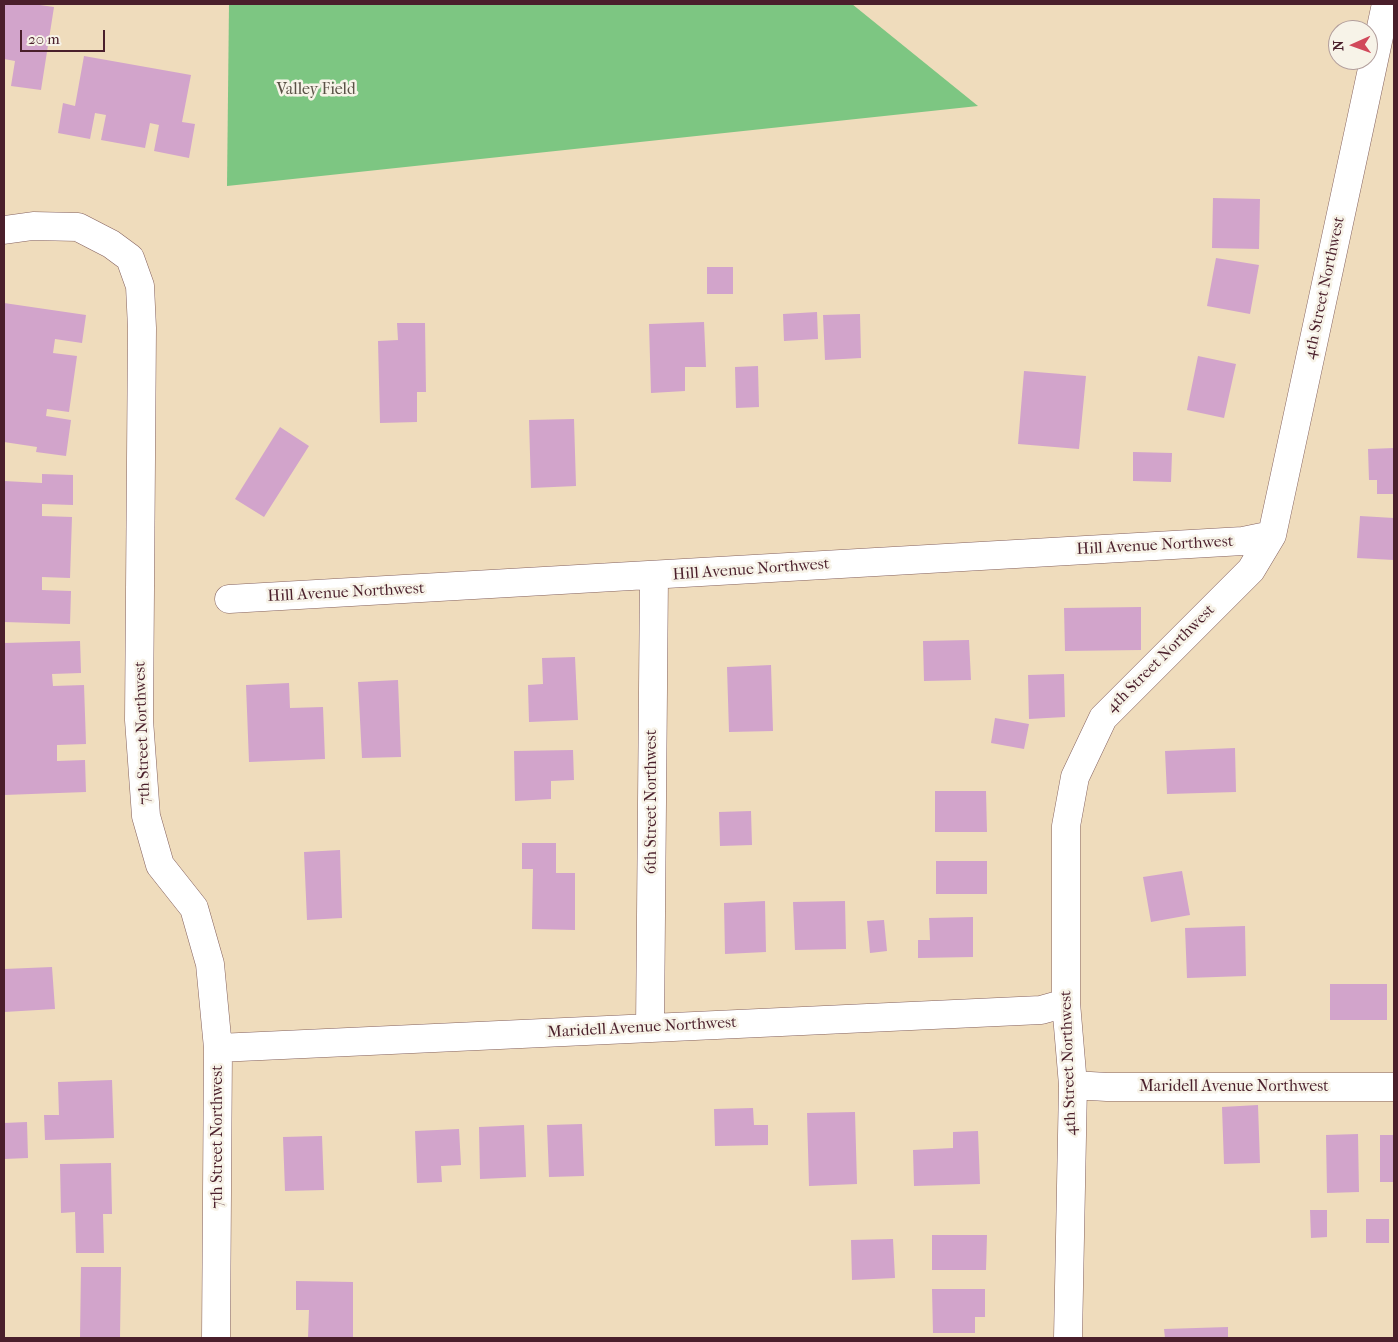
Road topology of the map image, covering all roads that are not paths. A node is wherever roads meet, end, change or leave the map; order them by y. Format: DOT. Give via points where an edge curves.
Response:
graph roads {
  1 [pos="1386,4"];
  2 [pos="4,230"];
  3 [pos="1272,535"];
  4 [pos="654,576"];
  5 [pos="229,599"];
  6 [pos="1066,1003"];
  7 [pos="650,1028"];
  8 [pos="218,1048"];
  9 [pos="1073,1085"];
  10 [pos="1394,1087"];
  11 [pos="216,1338"];
  12 [pos="1068,1338"];
  1 -- 3 [label="street, 4th Street Northwest"];
  2 -- 8 [label="street, 7th Street Northwest" via="33,226 78,227 130,258 140,286 139,720 146,816 160,865 194,908 210,964"];
  3 -- 4 [label="street, Hill Avenue Northwest" via="1243,541"];
  3 -- 6 [label="street, 4th Street Northwest" via="1251,570 1102,718 1075,777 1066,826"];
  4 -- 5 [label="street, Hill Avenue Northwest"];
  4 -- 7 [label="street, 6th Street Northwest"];
  6 -- 7 [label="street, Maridell Avenue Northwest" via="1041,1010"];
  6 -- 9 [label="street, 4th Street Northwest"];
  7 -- 8 [label="street, Maridell Avenue Northwest"];
  8 -- 11 [label="street, 7th Street Northwest"];
  9 -- 10 [label="street, Maridell Avenue Northwest"];
  9 -- 12 [label="street, 4th Street Northwest"];
}
